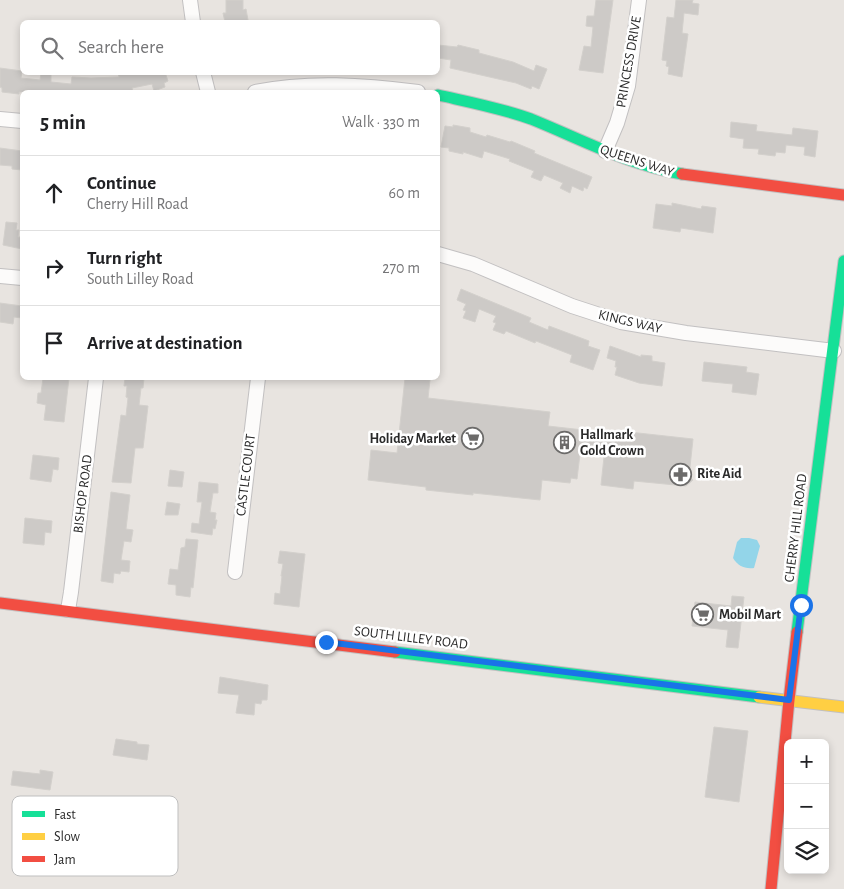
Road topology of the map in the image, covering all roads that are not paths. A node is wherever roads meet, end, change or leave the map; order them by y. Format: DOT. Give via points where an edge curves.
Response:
graph roads {
  1 [pos="190,0"];
  2 [pos="639,0"];
  3 [pos="193,20"];
  4 [pos="204,75"];
  5 [pos="208,90"];
  6 [pos="270,90"];
  7 [pos="401,90"];
  8 [pos="440,95"];
  9 [pos="0,119"];
  10 [pos="20,121"];
  11 [pos="605,151"];
  12 [pos="844,195"];
  13 [pos="440,255"];
  14 [pos="844,261"];
  15 [pos="0,276"];
  16 [pos="20,278"];
  17 [pos="838,349"];
  18 [pos="96,380"];
  19 [pos="258,380"];
  20 [pos="235,572"];
  21 [pos="0,602"];
  22 [pos="68,610"];
  23 [pos="789,700"];
  24 [pos="844,707"];
  25 [pos="772,889"];
  1 -- 3 [label="street"];
  2 -- 11 [label="street, PRINCESS DRIVE" via="628,86"];
  4 -- 5 [label="street"];
  6 -- 7 [label="street" via="339,85"];
  8 -- 11 [label="street, QUEENS WAY" via="530,119"];
  9 -- 10 [label="street"];
  11 -- 12 [label="street, QUEENS WAY" via="682,176"];
  13 -- 17 [label="street, KINGS WAY" via="473,264 572,306 621,322 686,333"];
  14 -- 17 [label="street, CHERRY HILL ROAD"];
  15 -- 16 [label="street"];
  17 -- 23 [label="street, CHERRY HILL ROAD"];
  18 -- 22 [label="street, BISHOP ROAD"];
  19 -- 20 [label="street, CASTLE COURT"];
  21 -- 22 [label="street, SOUTH LILLEY ROAD"];
  22 -- 23 [label="street, SOUTH LILLEY ROAD"];
  23 -- 24 [label="street, SOUTH LILLEY ROAD"];
  23 -- 25 [label="street, CHERRY HILL ROAD"];
}
